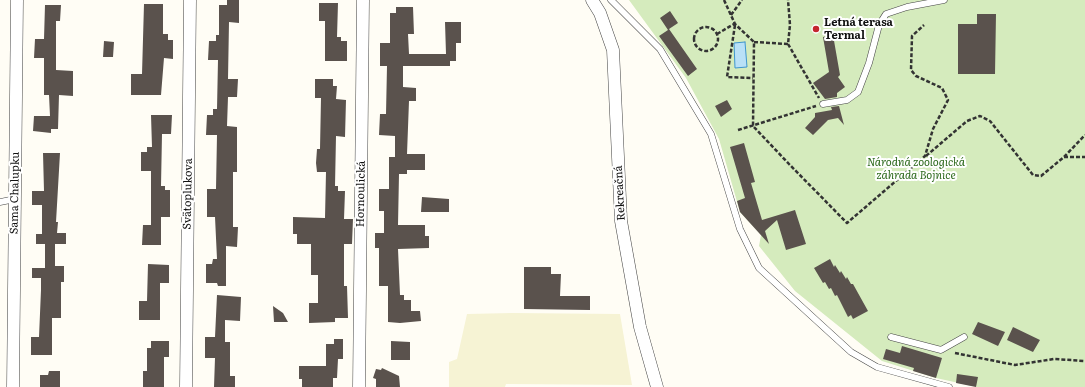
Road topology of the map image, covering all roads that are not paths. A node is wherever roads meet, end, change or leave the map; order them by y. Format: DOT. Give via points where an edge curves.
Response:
graph roads {
  1 [pos="17,0"];
  2 [pos="190,0"];
  3 [pos="363,0"];
  4 [pos="592,0"];
  5 [pos="611,0"];
  6 [pos="944,0"];
  7 [pos="823,104"];
  8 [pos="15,199"];
  9 [pos="0,202"];
  10 [pos="891,337"];
  11 [pos="964,337"];
  12 [pos="13,387"];
  13 [pos="186,387"];
  14 [pos="359,387"];
  15 [pos="657,387"];
  16 [pos="949,387"];
  1 -- 8 [label="street, Sama Chalupku"];
  2 -- 13 [label="street, Svätoplukova"];
  3 -- 14 [label="street, Hornoulická"];
  4 -- 15 [label="street, Rekreačná" via="600,13 613,50 621,221 640,327"];
  5 -- 16 [label="lane" via="660,49 711,134 740,229 759,268 851,352 878,366"];
  6 -- 7 [label="lane" via="886,14 879,25 858,92 846,100"];
  8 -- 9 [label="lane"];
  8 -- 12 [label="street, Sama Chalupku"];
  10 -- 11 [label="lane" via="941,350"];
}
